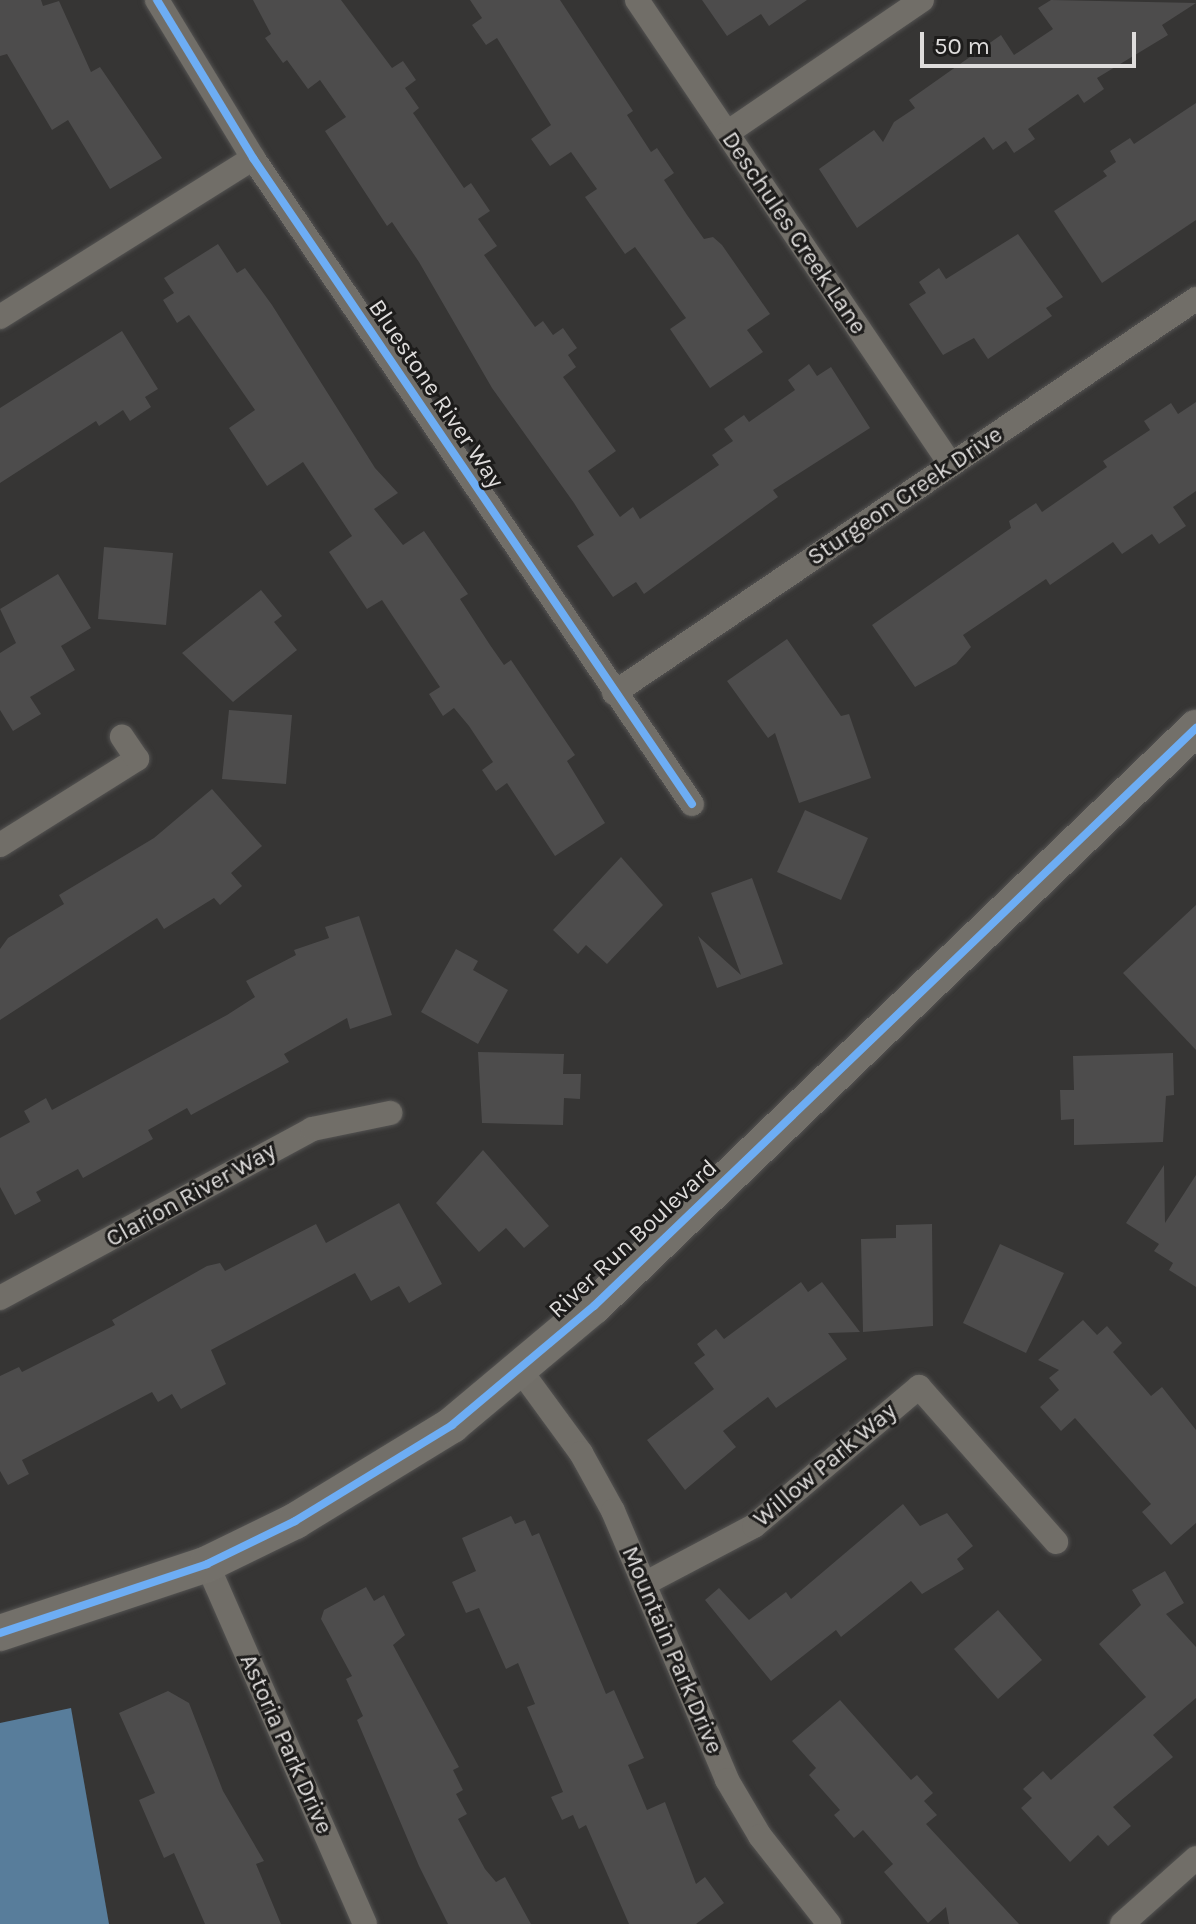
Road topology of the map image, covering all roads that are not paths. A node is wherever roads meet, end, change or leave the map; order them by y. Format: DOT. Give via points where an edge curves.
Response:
graph roads {
  1 [pos="157,0"];
  2 [pos="637,0"];
  3 [pos="922,0"];
  4 [pos="727,133"];
  5 [pos="253,158"];
  6 [pos="1196,299"];
  7 [pos="0,317"];
  8 [pos="951,465"];
  9 [pos="614,693"];
  10 [pos="1196,728"];
  11 [pos="122,737"];
  12 [pos="692,804"];
  13 [pos="0,845"];
  14 [pos="390,1113"];
  15 [pos="0,1298"];
  16 [pos="521,1371"];
  17 [pos="1056,1542"];
  18 [pos="207,1564"];
  19 [pos="644,1584"];
  20 [pos="0,1633"];
  21 [pos="1196,1858"];
  22 [pos="365,1924"];
  23 [pos="829,1924"];
  24 [pos="1122,1924"];
  1 -- 5 [label="street, Bluestone River Way"];
  2 -- 4 [label="street, Deschules Creek Lane"];
  3 -- 4 [label="street"];
  4 -- 8 [label="street, Deschules Creek Lane"];
  5 -- 7 [label="street"];
  5 -- 9 [label="street, Bluestone River Way"];
  6 -- 8 [label="street, Sturgeon Creek Drive"];
  8 -- 9 [label="street, Sturgeon Creek Drive"];
  9 -- 12 [label="street, Bluestone River Way"];
  10 -- 16 [label="street, River Run Boulevard"];
  11 -- 13 [label="street" via="137,759"];
  14 -- 15 [label="street, Clarion River Way" via="312,1129"];
  16 -- 18 [label="street, River Run Boulevard" via="375,1476"];
  16 -- 19 [label="street, Mountain Park Drive" via="581,1453"];
  17 -- 19 [label="street, Willow Park Way" via="919,1387 754,1526"];
  18 -- 20 [label="street, River Run Boulevard"];
  18 -- 22 [label="street, Astoria Park Drive"];
  19 -- 23 [label="street, Mountain Park Drive" via="727,1780 760,1836"];
  21 -- 24 [label="street"];
}
